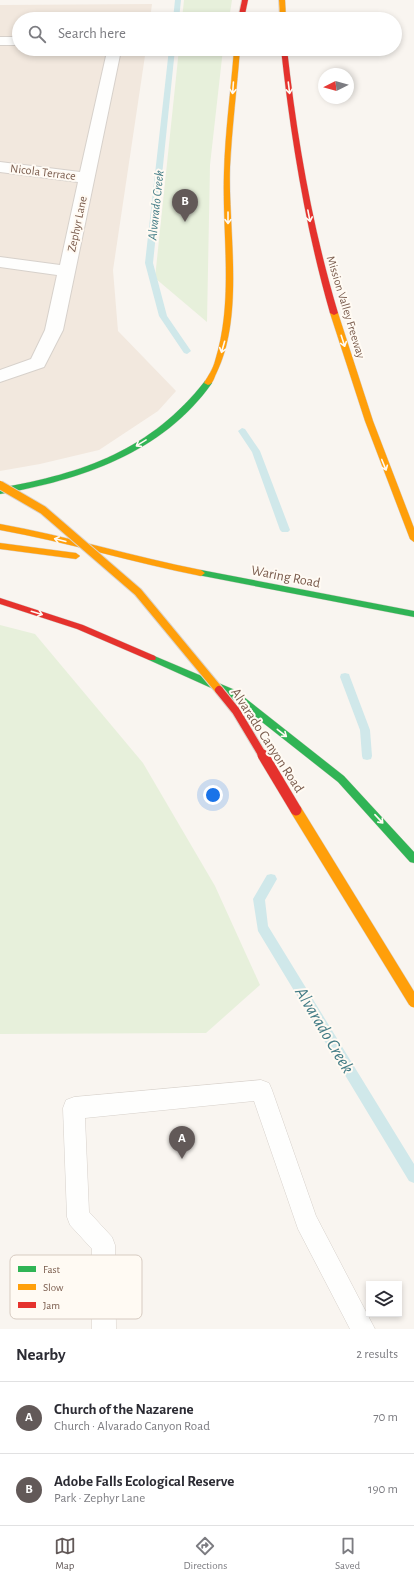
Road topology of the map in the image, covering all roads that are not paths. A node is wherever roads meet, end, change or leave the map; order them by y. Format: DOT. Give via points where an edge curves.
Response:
graph roads {
  1 [pos="245,0"];
  2 [pos="282,0"];
  3 [pos="243,12"];
  4 [pos="283,12"];
  5 [pos="0,41"];
  6 [pos="12,41"];
  7 [pos="113,56"];
  8 [pos="236,56"];
  9 [pos="285,56"];
  10 [pos="0,167"];
  11 [pos="87,178"];
  12 [pos="0,262"];
  13 [pos="67,271"];
  14 [pos="1,376"];
  15 [pos="0,485"];
  16 [pos="0,491"];
  17 [pos="0,527"];
  18 [pos="414,539"];
  19 [pos="0,546"];
  20 [pos="152,564"];
  21 [pos="0,601"];
  22 [pos="414,614"];
  23 [pos="414,859"];
  24 [pos="414,1002"];
  25 [pos="104,1255"];
  26 [pos="363,1329"];
  1 -- 3 [label="main road"];
  2 -- 4 [label="main road"];
  5 -- 6 [label="street"];
  7 -- 11 [label="street, Zephyr Lane"];
  8 -- 16 [label="main road, one-way" via="227,173 226,336 216,371 199,396 164,429 118,458 52,481"];
  9 -- 18 [label="main road, Mission Valley Freeway, one-way" via="296,150 322,277 379,452"];
  10 -- 11 [label="street, Nicola Terrace"];
  11 -- 13 [label="street, Zephyr Lane"];
  12 -- 13 [label="street"];
  13 -- 14 [label="street, Zephyr Lane" via="54,330 38,363"];
  15 -- 24 [label="main road, Alvarado Canyon Road, bridge" via="43,510 138,592 236,711"];
  20 -- 17 [label="main road, Waring Road, one-way"];
  19 -- 20 [label="main road, Waring Road"];
  20 -- 22 [label="main road, Waring Road"];
  21 -- 23 [label="main road, one-way" via="80,627 232,693 341,779"];
  25 -- 26 [label="lane" via="104,1245 78,1217 74,1108 260,1090 306,1221"];
}
